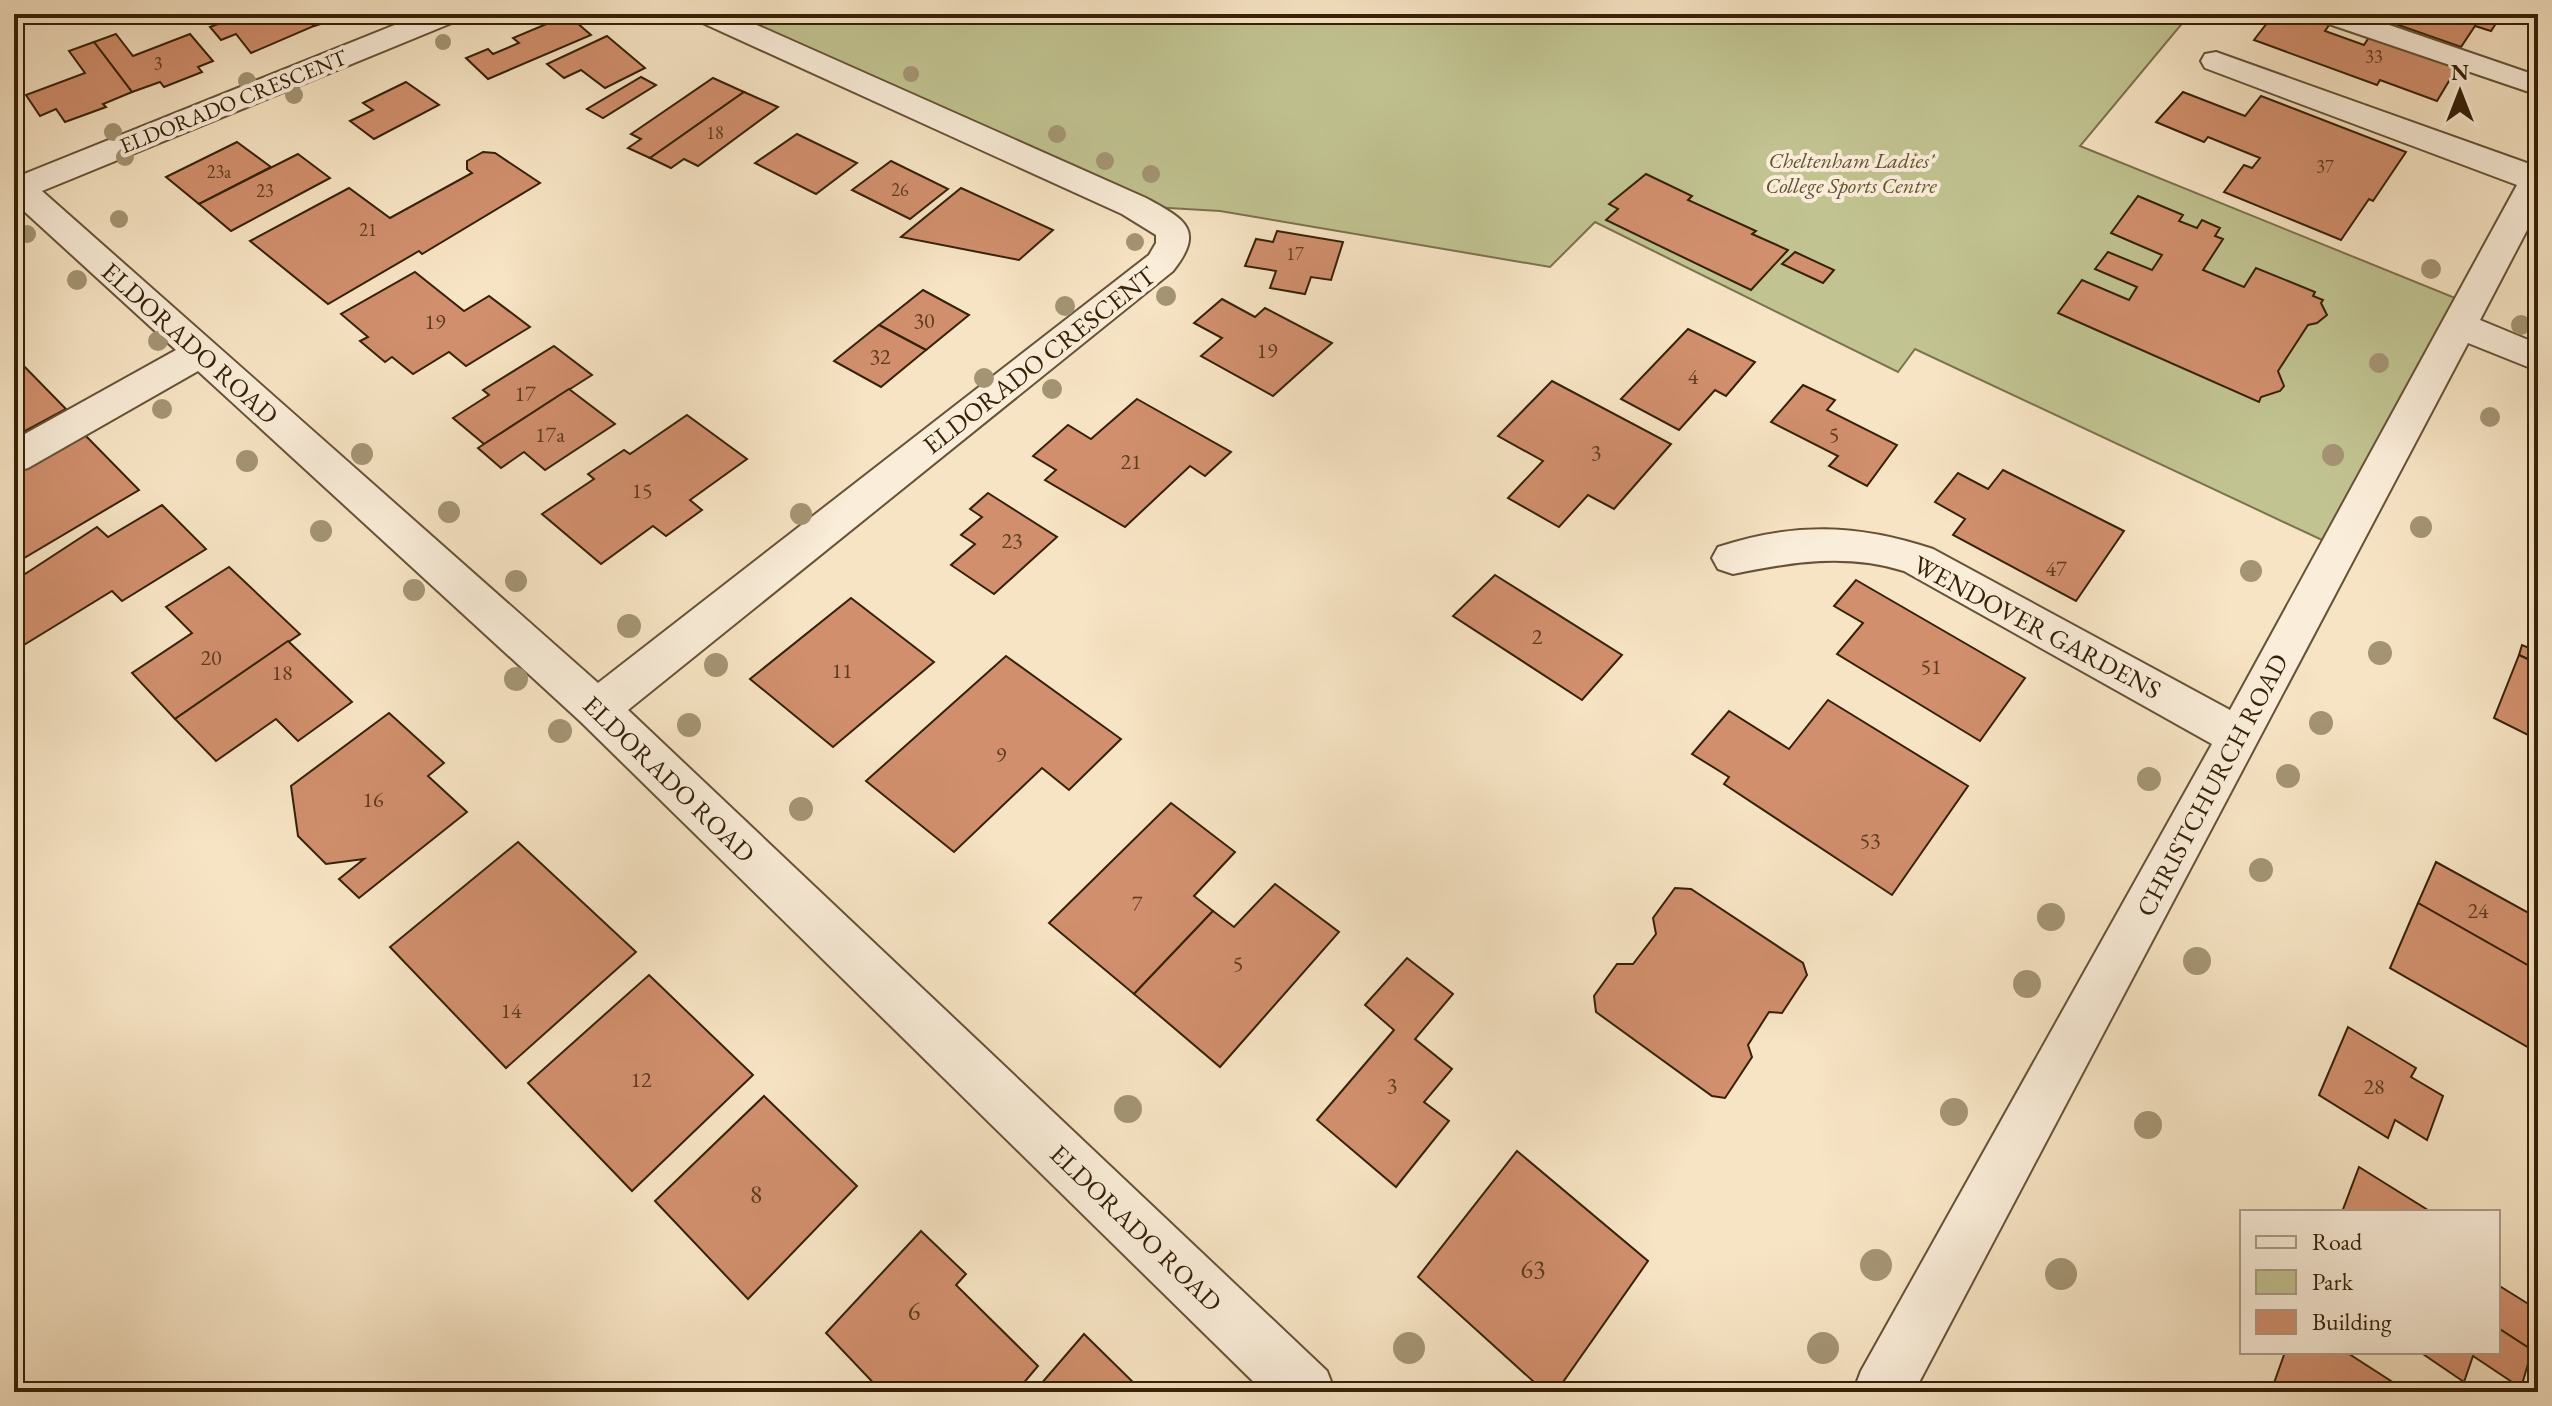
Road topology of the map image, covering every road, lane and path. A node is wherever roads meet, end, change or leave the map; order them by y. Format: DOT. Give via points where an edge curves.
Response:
graph roads {
  1 [pos="448,14"];
  2 [pos="707,14"];
  3 [pos="2337,17"];
  4 [pos="2216,61"];
  5 [pos="2538,86"];
  6 [pos="2537,178"];
  7 [pos="16,189"];
  8 [pos="2458,325"];
  9 [pos="201,353"];
  10 [pos="2538,358"];
  11 [pos="14,458"];
  12 [pos="1733,558"];
  13 [pos="597,709"];
  14 [pos="2239,737"];
  15 [pos="1306,1392"];
  16 [pos="1882,1392"];
  1 -- 7 [label="street, ELDORADO CRESCENT"];
  2 -- 13 [label="street, ELDORADO CRESCENT" via="1134,206 1163,223 1175,241 1161,263"];
  3 -- 5 [label="street"];
  4 -- 6 [label="street"];
  6 -- 8 [label="street, CHRISTCHURCH ROAD"];
  7 -- 9 [label="street, ELDORADO ROAD"];
  8 -- 10 [label="street"];
  8 -- 14 [label="street, CHRISTCHURCH ROAD"];
  9 -- 11 [label="street"];
  9 -- 13 [label="street, ELDORADO ROAD"];
  12 -- 14 [label="street, WENDOVER GARDENS" via="1831,542 1866,544 1918,560"];
  13 -- 15 [label="street, ELDORADO ROAD"];
  14 -- 16 [label="street, CHRISTCHURCH ROAD"];
}
